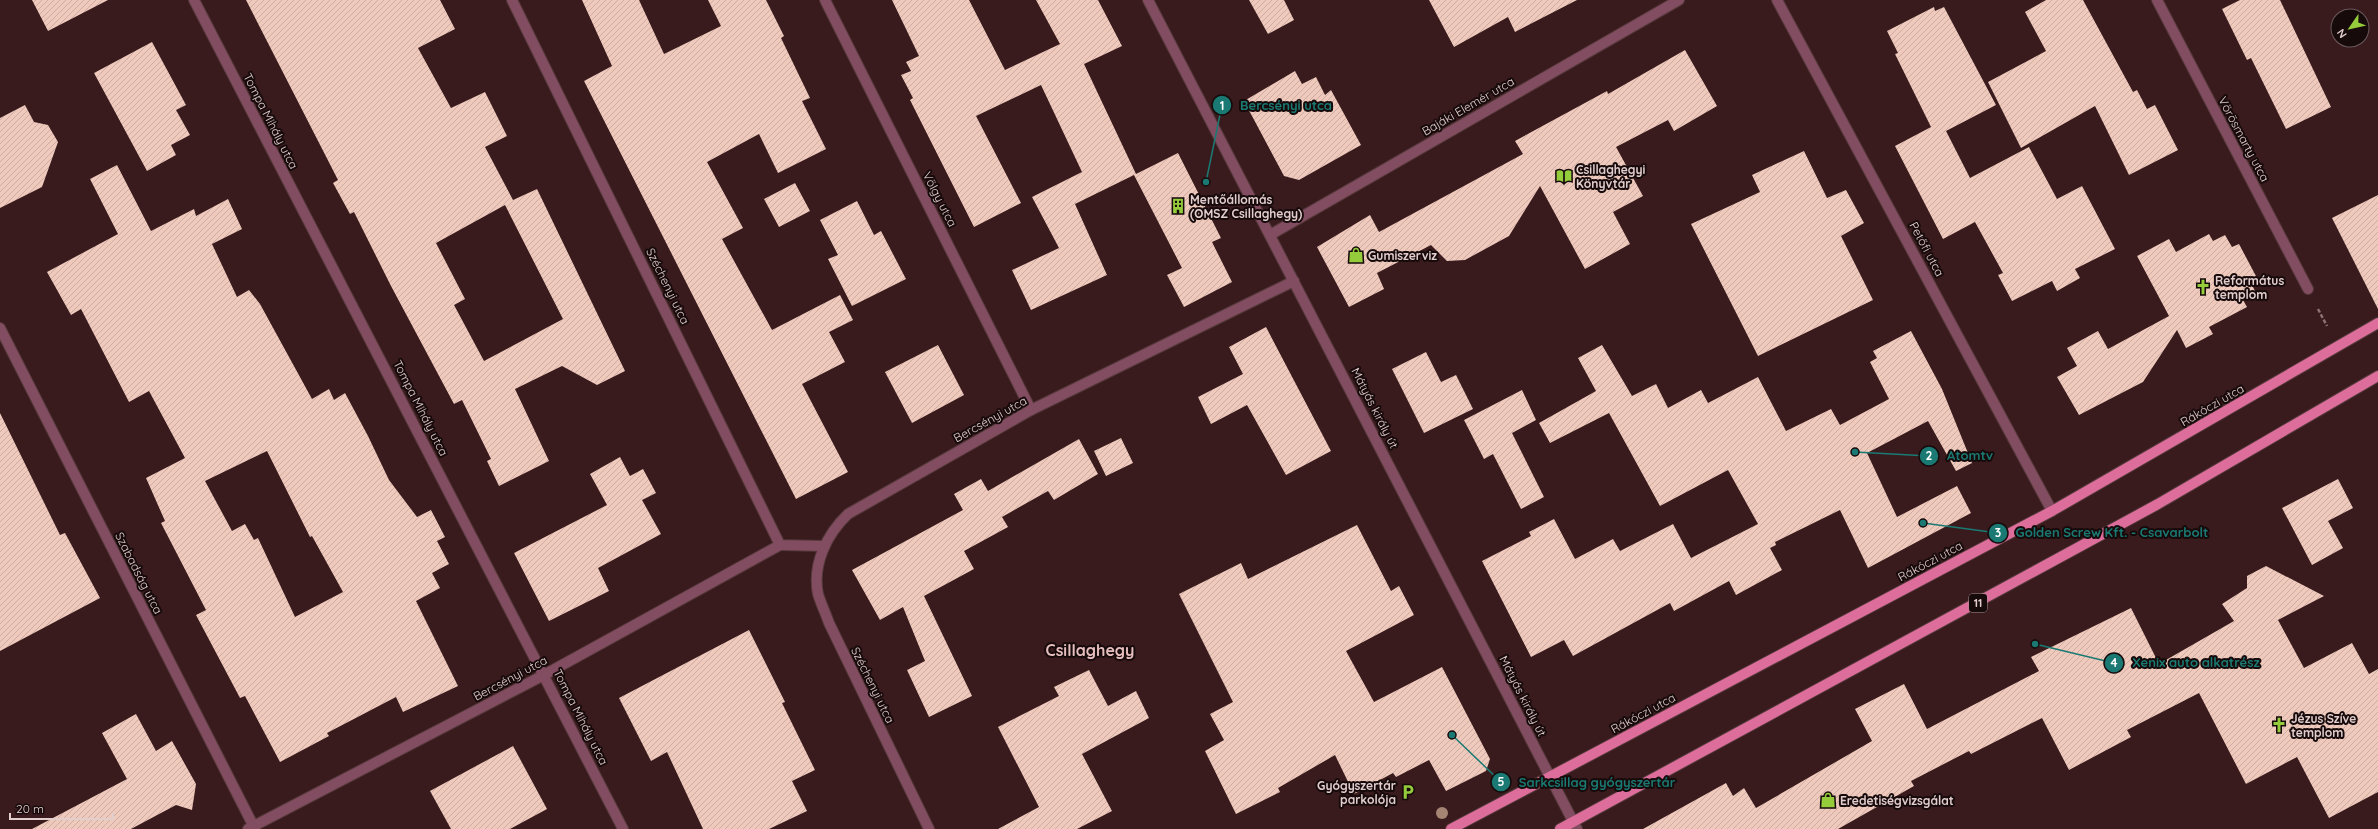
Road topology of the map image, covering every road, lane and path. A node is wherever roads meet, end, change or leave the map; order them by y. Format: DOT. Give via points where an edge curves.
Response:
graph roads {
  1 [pos="194,0"];
  2 [pos="512,0"];
  3 [pos="825,0"];
  4 [pos="1148,0"];
  5 [pos="1679,0"];
  6 [pos="1777,0"];
  7 [pos="2157,0"];
  8 [pos="1270,235"];
  9 [pos="1294,281"];
  10 [pos="2308,289"];
  11 [pos="2378,322"];
  12 [pos="0,328"];
  13 [pos="2337,346"];
  14 [pos="2378,376"];
  15 [pos="1032,410"];
  16 [pos="2052,512"];
  17 [pos="835,526"];
  18 [pos="780,545"];
  19 [pos="824,546"];
  20 [pos="544,675"];
  21 [pos="1550,777"];
  22 [pos="1575,825"];
  23 [pos="252,828"];
  24 [pos="623,829"];
  25 [pos="928,829"];
  26 [pos="1451,829"];
  27 [pos="1560,829"];
  1 -- 20 [label="street, Tompa Mihály utca"];
  2 -- 18 [label="street, Széchenyi utca"];
  3 -- 15 [label="street, Völgy utca"];
  4 -- 8 [label="street, Mátyás király út"];
  5 -- 8 [label="street, Bajáki Elemér utca"];
  6 -- 16 [label="street, Petőfi utca"];
  7 -- 10 [label="street, Vörösmarty utca"];
  8 -- 9 [label="street, Mátyás király út"];
  9 -- 15 [label="street, Bercsényi utca"];
  9 -- 21 [label="street, Mátyás király út"];
  10 -- 13 [label="path"];
  11 -- 13 [label="main road, Rákóczi utca"];
  12 -- 23 [label="street, Szabadság utca"];
  13 -- 16 [label="main road, Rákóczi utca"];
  14 -- 22 [label="main road, 11" via="2158,504"];
  15 -- 17 [label="street, Bercsényi utca" via="848,514"];
  16 -- 21 [label="main road, Rákóczi utca"];
  17 -- 19 [label="street, Széchenyi utca"];
  18 -- 19 [label="street"];
  18 -- 20 [label="street, Bercsényi utca"];
  19 -- 25 [label="street, Széchenyi utca" via="818,567 818,594 829,623"];
  20 -- 23 [label="street, Bercsényi utca"];
  20 -- 24 [label="street, Tompa Mihály utca"];
  21 -- 22 [label="street, Mátyás király út"];
  21 -- 26 [label="main road, Rákóczi utca"];
  22 -- 27 [label="main road, 11"];
}
